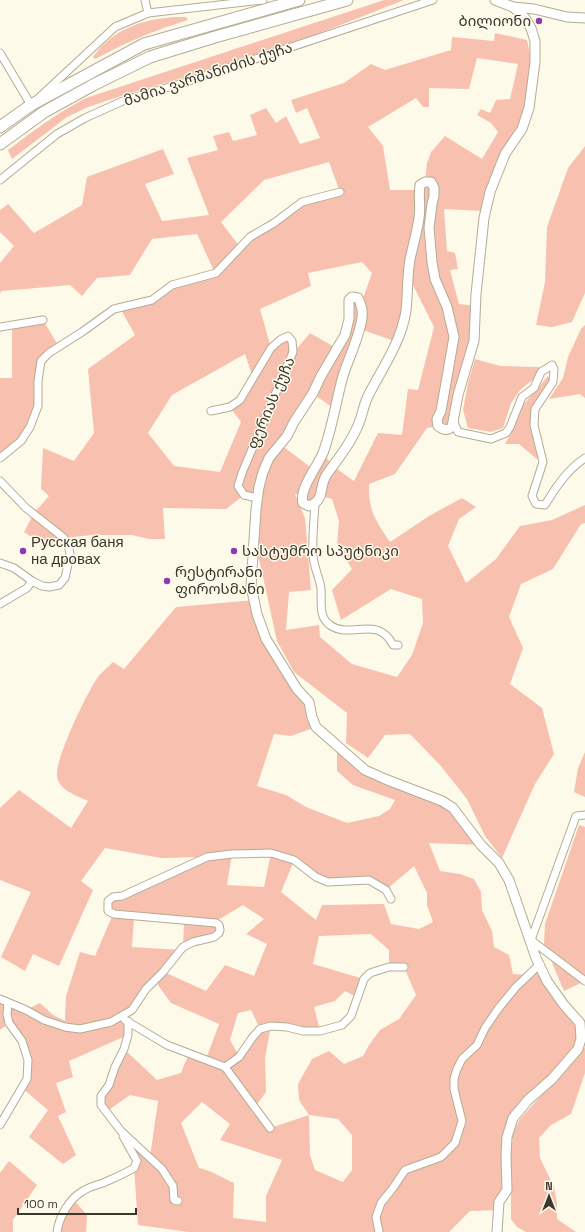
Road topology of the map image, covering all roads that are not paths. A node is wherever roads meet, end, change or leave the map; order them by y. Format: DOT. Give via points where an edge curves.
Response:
graph roads {
  1 [pos="145,0"];
  2 [pos="263,0"];
  3 [pos="298,0"];
  4 [pos="347,0"];
  5 [pos="433,0"];
  6 [pos="496,0"];
  7 [pos="513,6"];
  8 [pos="148,13"];
  9 [pos="585,18"];
  10 [pos="0,53"];
  11 [pos="31,105"];
  12 [pos="0,127"];
  13 [pos="0,144"];
  14 [pos="0,180"];
  15 [pos="340,192"];
  16 [pos="43,320"];
  17 [pos="0,327"];
  18 [pos="211,411"];
  19 [pos="454,422"];
  20 [pos="0,458"];
  21 [pos="585,458"];
  22 [pos="575,465"];
  23 [pos="585,465"];
  24 [pos="0,481"];
  25 [pos="258,498"];
  26 [pos="315,504"];
  27 [pos="0,563"];
  28 [pos="32,581"];
  29 [pos="0,604"];
  30 [pos="398,645"];
  31 [pos="585,815"];
  32 [pos="391,899"];
  33 [pos="531,940"];
  34 [pos="540,964"];
  35 [pos="404,967"];
  36 [pos="585,981"];
  37 [pos="0,999"];
  38 [pos="8,1003"];
  39 [pos="120,1016"];
  40 [pos="128,1021"];
  41 [pos="225,1067"];
  42 [pos="0,1125"];
  43 [pos="270,1128"];
  44 [pos="121,1131"];
  45 [pos="178,1201"];
  46 [pos="57,1232"];
  47 [pos="379,1232"];
  48 [pos="497,1232"];
  1 -- 8 [label="street"];
  2 -- 8 [label="street"];
  3 -- 11 [label="main road" via="144,44"];
  4 -- 13 [label="main road" via="150,57 93,84 44,112"];
  5 -- 14 [label="street, მამია ვარშანიძის ქუჩა" via="125,100 57,134"];
  6 -- 7 [label="street"];
  7 -- 9 [label="street"];
  7 -- 19 [label="street" via="525,18 535,41 530,108 522,129 505,154 490,192 484,218 474,341 458,395"];
  8 -- 11 [label="street" via="115,27"];
  10 -- 11 [label="street"];
  11 -- 12 [label="main road"];
  15 -- 20 [label="street" via="302,202 250,237 216,273 172,286 152,300 114,309 49,353 41,361 38,406 30,427 20,441"];
  16 -- 17 [label="street"];
  18 -- 25 [label="street, ფერიას ქუჩა" via="230,407 240,400 271,348 288,336 292,341 293,352 238,486 244,495"];
  19 -- 22 [label="street" via="458,432 491,439 506,433 522,397 534,388 541,372 552,365 553,382 535,409 534,425 543,462 532,496 536,504 545,505 562,478"];
  19 -- 26 [label="street" via="448,430 442,429 438,426 437,419 441,411 454,337 447,306 435,279 429,228 434,188 431,182 425,182 420,185 419,190 420,217 410,260 406,311 397,342 369,394 353,436 326,476 321,496"];
  21 -- 22 [label="street"];
  22 -- 23 [label="street"];
  24 -- 28 [label="street" via="26,508 64,538 69,548 65,578 59,585 42,586"];
  25 -- 26 [label="street" via="263,472 269,458 313,394 345,336 349,319 349,300 352,297 358,298 362,316 360,329 343,378 323,453 302,498 303,503 309,506"];
  25 -- 33 [label="street" via="251,586 257,614 266,639 297,689 309,702 316,727 365,770 442,801 453,808 499,863"];
  26 -- 30 [label="street" via="313,557 325,619 338,629 374,629 393,646"];
  27 -- 28 [label="street" via="14,568"];
  28 -- 29 [label="street" via="27,588"];
  31 -- 33 [label="street" via="576,816"];
  32 -- 39 [label="street" via="386,890 369,880 328,882 316,877 294,860 271,853 207,857 122,896 113,897 107,905 108,911 114,914 216,923 220,930 214,937 183,947 164,972 146,989 132,1010"];
  33 -- 34 [label="street"];
  33 -- 36 [label="street"];
  34 -- 47 [label="street" via="498,1009 477,1045 462,1059 457,1069 454,1089 462,1121 455,1143 441,1157 405,1170 381,1203 376,1217"];
  34 -- 48 [label="street" via="546,981 580,1023 581,1039 578,1049 513,1118 507,1137 507,1190 499,1202"];
  35 -- 41 [label="street" via="389,967 370,973 364,979 351,1016 342,1025 320,1031 271,1026 260,1029 239,1057"];
  37 -- 38 [label="street"];
  38 -- 39 [label="street" via="44,1020 80,1029 111,1022"];
  38 -- 42 [label="street" via="9,1023 22,1041 28,1060 27,1079"];
  39 -- 40 [label="street"];
  40 -- 41 [label="street" via="167,1045"];
  40 -- 44 [label="street" via="124,1049 109,1085 101,1096 101,1105"];
  41 -- 43 [label="street"];
  44 -- 45 [label="street" via="162,1169 173,1186 174,1200"];
  44 -- 46 [label="street" via="136,1161 134,1168 82,1191 73,1199 58,1221"];
}
